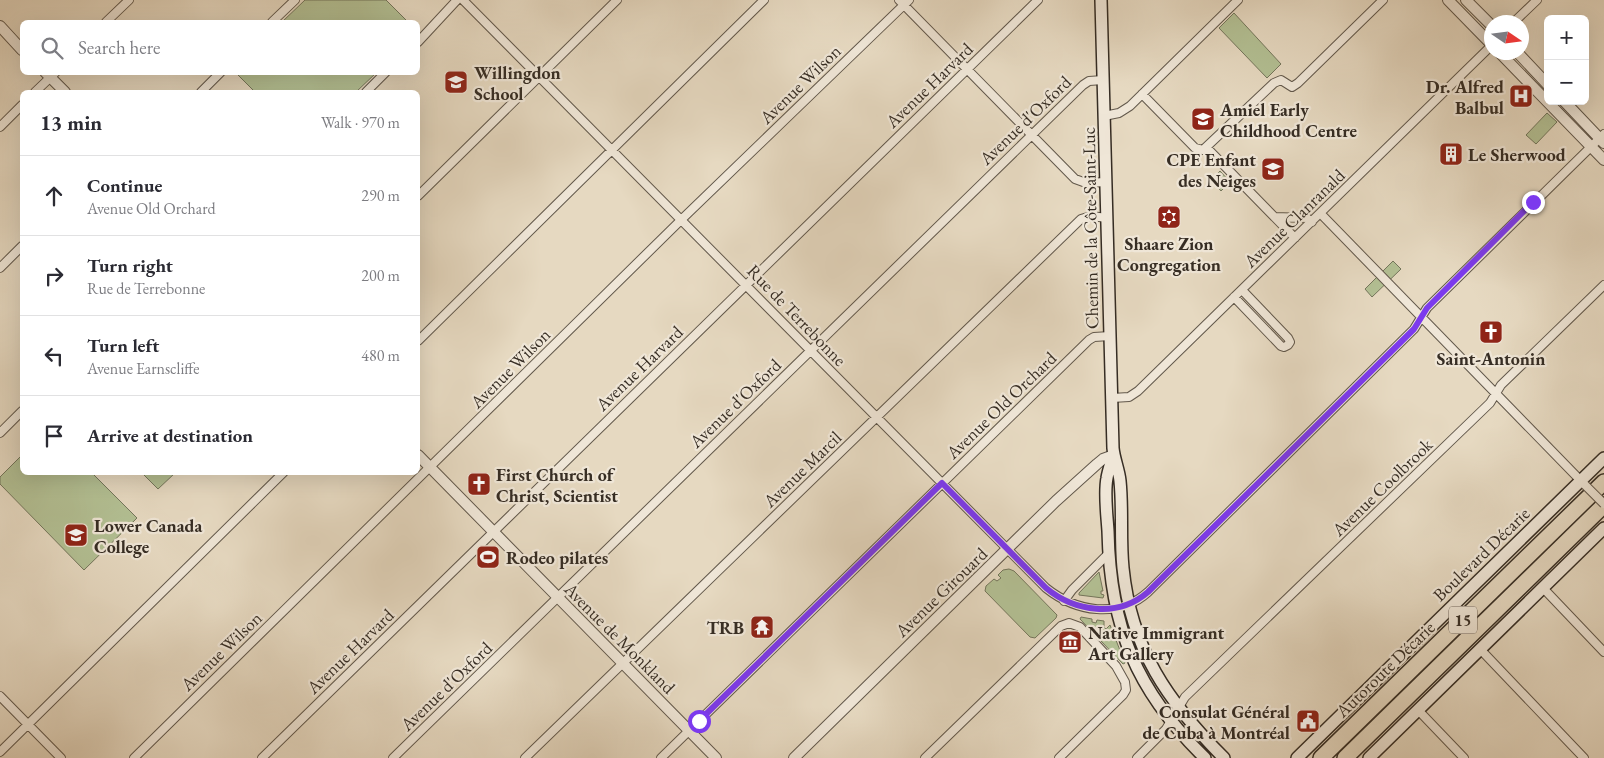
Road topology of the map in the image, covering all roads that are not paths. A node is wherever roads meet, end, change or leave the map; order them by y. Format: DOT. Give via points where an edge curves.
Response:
graph roads {
  1 [pos="129,0"];
  2 [pos="294,0"];
  3 [pos="457,0"];
  4 [pos="463,0"];
  5 [pos="617,0"];
  6 [pos="764,0"];
  7 [pos="1038,0"];
  8 [pos="1101,0"];
  9 [pos="1238,0"];
  10 [pos="1383,0"];
  11 [pos="1448,0"];
  12 [pos="1466,0"];
  13 [pos="1537,0"];
  14 [pos="904,2"];
  15 [pos="1521,15"];
  16 [pos="1484,18"];
  17 [pos="108,20"];
  18 [pos="274,20"];
  19 [pos="0,26"];
  20 [pos="1484,37"];
  21 [pos="420,40"];
  22 [pos="20,48"];
  23 [pos="1484,53"];
  24 [pos="1507,60"];
  25 [pos="1525,60"];
  26 [pos="967,70"];
  27 [pos="50,75"];
  28 [pos="52,75"];
  29 [pos="218,75"];
  30 [pos="383,75"];
  31 [pos="542,79"];
  32 [pos="1103,80"];
  33 [pos="1544,81"];
  34 [pos="37,90"];
  35 [pos="63,90"];
  36 [pos="202,90"];
  37 [pos="368,90"];
  38 [pos="1142,94"];
  39 [pos="1568,105"];
  40 [pos="20,107"];
  41 [pos="1104,116"];
  42 [pos="0,127"];
  43 [pos="1032,135"];
  44 [pos="1602,138"];
  45 [pos="1591,146"];
  46 [pos="1207,148"];
  47 [pos="612,150"];
  48 [pos="1604,160"];
  49 [pos="1106,182"];
  50 [pos="420,194"];
  51 [pos="1320,213"];
  52 [pos="1275,217"];
  53 [pos="1107,218"];
  54 [pos="682,219"];
  55 [pos="1312,222"];
  56 [pos="1295,238"];
  57 [pos="20,248"];
  58 [pos="0,268"];
  59 [pos="746,284"];
  60 [pos="1604,285"];
  61 [pos="1242,290"];
  62 [pos="1234,297"];
  63 [pos="1421,316"];
  64 [pos="1110,336"];
  65 [pos="420,340"];
  66 [pos="811,350"];
  67 [pos="1496,394"];
  68 [pos="1112,398"];
  69 [pos="20,413"];
  70 [pos="877,417"];
  71 [pos="0,433"];
  72 [pos="1114,455"];
  73 [pos="420,456"];
  74 [pos="1604,458"];
  75 [pos="430,467"];
  76 [pos="281,475"];
  77 [pos="1604,482"];
  78 [pos="942,483"];
  79 [pos="1583,483"];
  80 [pos="1604,504"];
  81 [pos="1604,528"];
  82 [pos="492,532"];
  83 [pos="1007,550"];
  84 [pos="1108,554"];
  85 [pos="1543,588"];
  86 [pos="558,597"];
  87 [pos="1064,601"];
  88 [pos="1129,604"];
  89 [pos="1115,609"];
  90 [pos="1480,649"];
  91 [pos="1604,652"];
  92 [pos="623,663"];
  93 [pos="0,696"];
  94 [pos="1178,707"];
  95 [pos="1418,710"];
  96 [pos="1171,721"];
  97 [pos="28,724"];
  98 [pos="689,731"];
  99 [pos="0,752"];
  100 [pos="61,758"];
  101 [pos="134,758"];
  102 [pos="262,758"];
  103 [pos="394,758"];
  104 [pos="525,758"];
  105 [pos="661,758"];
  106 [pos="716,758"];
  107 [pos="794,758"];
  108 [pos="925,758"];
  109 [pos="1059,758"];
  110 [pos="1137,758"];
  111 [pos="1205,758"];
  112 [pos="1224,758"];
  113 [pos="1297,758"];
  114 [pos="1321,758"];
  115 [pos="1345,758"];
  116 [pos="1369,758"];
  117 [pos="1464,758"];
  118 [pos="1584,758"];
  1 -- 17 [label="street"];
  2 -- 18 [label="street"];
  3 -- 21 [label="street"];
  4 -- 31 [label="street, Rue de Terrebonne"];
  5 -- 31 [label="street"];
  6 -- 47 [label="street"];
  7 -- 26 [label="street, Avenue Harvard"];
  8 -- 32 [label="main road, Chemin de la Côte-Saint-Luc"];
  9 -- 38 [label="street"];
  10 -- 46 [label="street" via="1301,81 1293,87 1283,80 1274,83"];
  11 -- 20 [label="street"];
  12 -- 16 [label="street"];
  13 -- 15 [label="street"];
  14 -- 26 [label="street"];
  14 -- 54 [label="street, Avenue Wilson"];
  19 -- 22 [label="street"];
  23 -- 51 [label="street, Avenue Clanranald"];
  24 -- 45 [label="street"];
  25 -- 33 [label="street"];
  26 -- 43 [label="street"];
  26 -- 59 [label="street, Avenue Harvard"];
  27 -- 34 [label="street"];
  28 -- 35 [label="street"];
  29 -- 36 [label="street"];
  30 -- 37 [label="street"];
  31 -- 47 [label="street, Rue de Terrebonne"];
  31 -- 50 [label="street"];
  32 -- 41 [label="main road, Chemin de la Côte-Saint-Luc"];
  32 -- 43 [label="street, Avenue d'Oxford" via="1086,82"];
  38 -- 41 [label="street" via="1122,112"];
  38 -- 46 [label="street" via="1196,150"];
  39 -- 44 [label="street"];
  40 -- 42 [label="street"];
  41 -- 49 [label="main road, Chemin de la Côte-Saint-Luc"];
  43 -- 49 [label="street" via="1075,179 1086,183"];
  43 -- 66 [label="street, Avenue d'Oxford"];
  44 -- 45 [label="street, Rue de Terrebonne"];
  45 -- 48 [label="street"];
  45 -- 63 [label="street, Rue de Terrebonne"];
  46 -- 52 [label="street"];
  47 -- 54 [label="street, Rue de Terrebonne"];
  47 -- 65 [label="street"];
  49 -- 53 [label="main road, Chemin de la Côte-Saint-Luc"];
  51 -- 55 [label="street, Avenue Clanranald"];
  51 -- 63 [label="street"];
  52 -- 55 [label="street" via="1307,218"];
  52 -- 56 [label="street"];
  53 -- 64 [label="main road, Chemin de la Côte-Saint-Luc"];
  53 -- 70 [label="street, Avenue Marcil" via="1091,216 1081,219"];
  54 -- 59 [label="street, Rue de Terrebonne"];
  54 -- 75 [label="street, Avenue Wilson"];
  55 -- 56 [label="street, Avenue Clanranald"];
  56 -- 61 [label="street, Avenue Clanranald"];
  57 -- 58 [label="street"];
  59 -- 66 [label="street, Rue de Terrebonne"];
  59 -- 82 [label="street, Avenue Harvard"];
  60 -- 67 [label="street, Avenue Coolbrook" via="1501,385"];
  61 -- 62 [label="street, Avenue Clanranald"];
  61 -- 62 [label="street" via="1288,338 1288,345 1281,346"];
  62 -- 68 [label="street, Avenue Clanranald" via="1138,391 1129,397"];
  63 -- 67 [label="street"];
  63 -- 88 [label="street, Rue de Terrebonne" via="1414,329 1148,592"];
  64 -- 68 [label="main road, Chemin de la Côte-Saint-Luc"];
  64 -- 78 [label="street, Avenue Old Orchard" via="1089,340"];
  66 -- 70 [label="street, Rue de Terrebonne"];
  66 -- 86 [label="street, Avenue d'Oxford"];
  67 -- 79 [label="street"];
  67 -- 94 [label="street, Avenue Coolbrook"];
  68 -- 72 [label="main road, Chemin de la Côte-Saint-Luc"];
  69 -- 71 [label="street"];
  70 -- 78 [label="street, Rue de Terrebonne"];
  70 -- 92 [label="street, Avenue Marcil"];
  72 -- 83 [label="street, Avenue Girouard" via="1094,466"];
  72 -- 84 [label="main road, Chemin de la Côte-Saint-Luc" via="1106,480"];
  72 -- 88 [label="main road, Chemin de la Côte-Saint-Luc" via="1120,479 1123,563"];
  73 -- 75 [label="street, Avenue de Monkland"];
  74 -- 79 [label="main road, Boulevard Décarie"];
  75 -- 82 [label="street, Avenue de Monkland"];
  75 -- 101 [label="street, Avenue Wilson"];
  76 -- 97 [label="street"];
  77 -- 114 [label="highway, Autoroute Décarie / 15"];
  78 -- 83 [label="street, Rue de Terrebonne"];
  78 -- 98 [label="street, Avenue Old Orchard"];
  79 -- 80 [label="street, bridge"];
  79 -- 113 [label="main road, Boulevard Décarie"];
  80 -- 115 [label="highway, Autoroute Décarie / 15"];
  81 -- 85 [label="main road"];
  82 -- 86 [label="street, Avenue de Monkland"];
  82 -- 102 [label="street, Avenue Harvard"];
  83 -- 87 [label="street, Rue de Terrebonne"];
  83 -- 107 [label="street, Avenue Girouard"];
  84 -- 87 [label="street"];
  84 -- 89 [label="main road, Chemin de la Côte-Saint-Luc"];
  85 -- 90 [label="main road"];
  85 -- 91 [label="street"];
  86 -- 92 [label="street, Avenue de Monkland"];
  86 -- 103 [label="street, Avenue d'Oxford"];
  87 -- 89 [label="street, Rue de Terrebonne" via="1088,608"];
  88 -- 89 [label="street, Rue de Terrebonne"];
  88 -- 94 [label="main road, Chemin de la Côte-Saint-Luc" via="1150,663"];
  89 -- 96 [label="main road, Chemin de la Côte-Saint-Luc" via="1137,669"];
  90 -- 95 [label="main road"];
  90 -- 118 [label="street"];
  92 -- 98 [label="street, Avenue de Monkland"];
  92 -- 104 [label="street, Avenue Marcil"];
  93 -- 97 [label="street"];
  94 -- 96 [label="street, Avenue Coolbrook"];
  94 -- 112 [label="main road, Chemin de la Côte-Saint-Luc"];
  95 -- 116 [label="main road"];
  95 -- 117 [label="street"];
  96 -- 110 [label="street, Avenue Coolbrook"];
  96 -- 111 [label="main road, Chemin de la Côte-Saint-Luc"];
  97 -- 99 [label="street"];
  97 -- 100 [label="street"];
  98 -- 105 [label="street, Avenue Old Orchard"];
  98 -- 106 [label="street, Avenue de Monkland"];
  108 -- 109 [label="street" via="1061,626 1069,623 1080,628 1114,663 1126,686 1123,695"];
}
